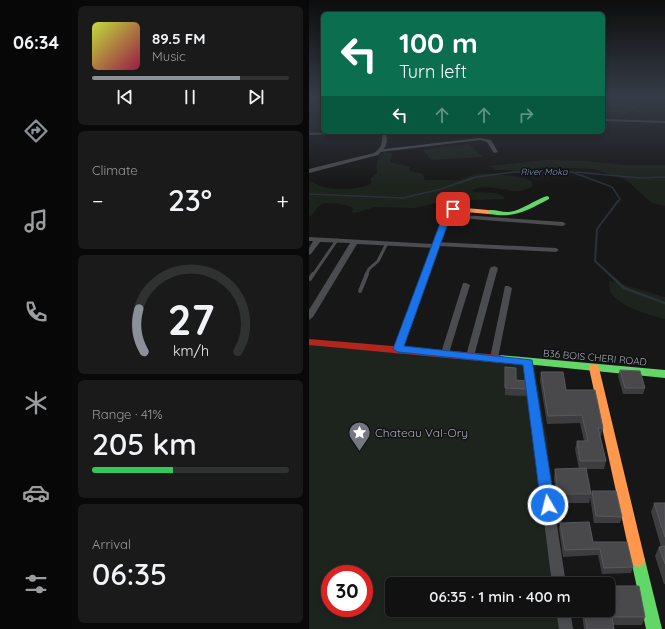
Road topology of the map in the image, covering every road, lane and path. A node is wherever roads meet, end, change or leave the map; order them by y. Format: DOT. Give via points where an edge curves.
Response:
graph roads {
  1 [pos="321,133"];
  2 [pos="309,134"];
  3 [pos="384,134"];
  4 [pos="381,151"];
  5 [pos="496,152"];
  6 [pos="309,170"];
  7 [pos="547,198"];
  8 [pos="447,216"];
  9 [pos="563,224"];
  10 [pos="309,239"];
  11 [pos="318,239"];
  12 [pos="337,240"];
  13 [pos="355,241"];
  14 [pos="387,243"];
  15 [pos="436,245"];
  16 [pos="556,250"];
  17 [pos="309,253"];
  18 [pos="494,268"];
  19 [pos="310,279"];
  20 [pos="466,285"];
  21 [pos="508,288"];
  22 [pos="360,291"];
  23 [pos="309,317"];
  24 [pos="309,342"];
  25 [pos="398,349"];
  26 [pos="445,353"];
  27 [pos="470,356"];
  28 [pos="494,358"];
  29 [pos="528,362"];
  30 [pos="594,368"];
  31 [pos="665,374"];
  32 [pos="558,577"];
  33 [pos="564,617"];
  34 [pos="566,629"];
  35 [pos="654,629"];
  1 -- 2 [label="street"];
  3 -- 4 [label="street"];
  4 -- 5 [label="street" via="480,140 489,141"];
  4 -- 6 [label="street"];
  7 -- 8 [label="street" via="510,213 451,209"];
  8 -- 9 [label="street"];
  8 -- 15 [label="street"];
  10 -- 11 [label="street"];
  11 -- 12 [label="street"];
  11 -- 17 [label="street"];
  12 -- 13 [label="street"];
  12 -- 19 [label="lane"];
  13 -- 14 [label="street"];
  13 -- 23 [label="street"];
  14 -- 15 [label="street"];
  14 -- 22 [label="lane" via="378,261 369,269"];
  15 -- 16 [label="street"];
  15 -- 25 [label="street"];
  18 -- 27 [label="street"];
  20 -- 26 [label="street"];
  21 -- 28 [label="street"];
  24 -- 25 [label="street, B36 BOIS CHERI ROAD"];
  25 -- 26 [label="street, B36 BOIS CHERI ROAD"];
  26 -- 27 [label="street, B36 BOIS CHERI ROAD"];
  27 -- 28 [label="street, B36 BOIS CHERI ROAD"];
  28 -- 29 [label="street, B36 BOIS CHERI ROAD"];
  29 -- 30 [label="street, B36 BOIS CHERI ROAD"];
  29 -- 32 [label="street"];
  30 -- 31 [label="street, B36 BOIS CHERI ROAD"];
  30 -- 35 [label="street"];
  33 -- 34 [label="street"];
}
